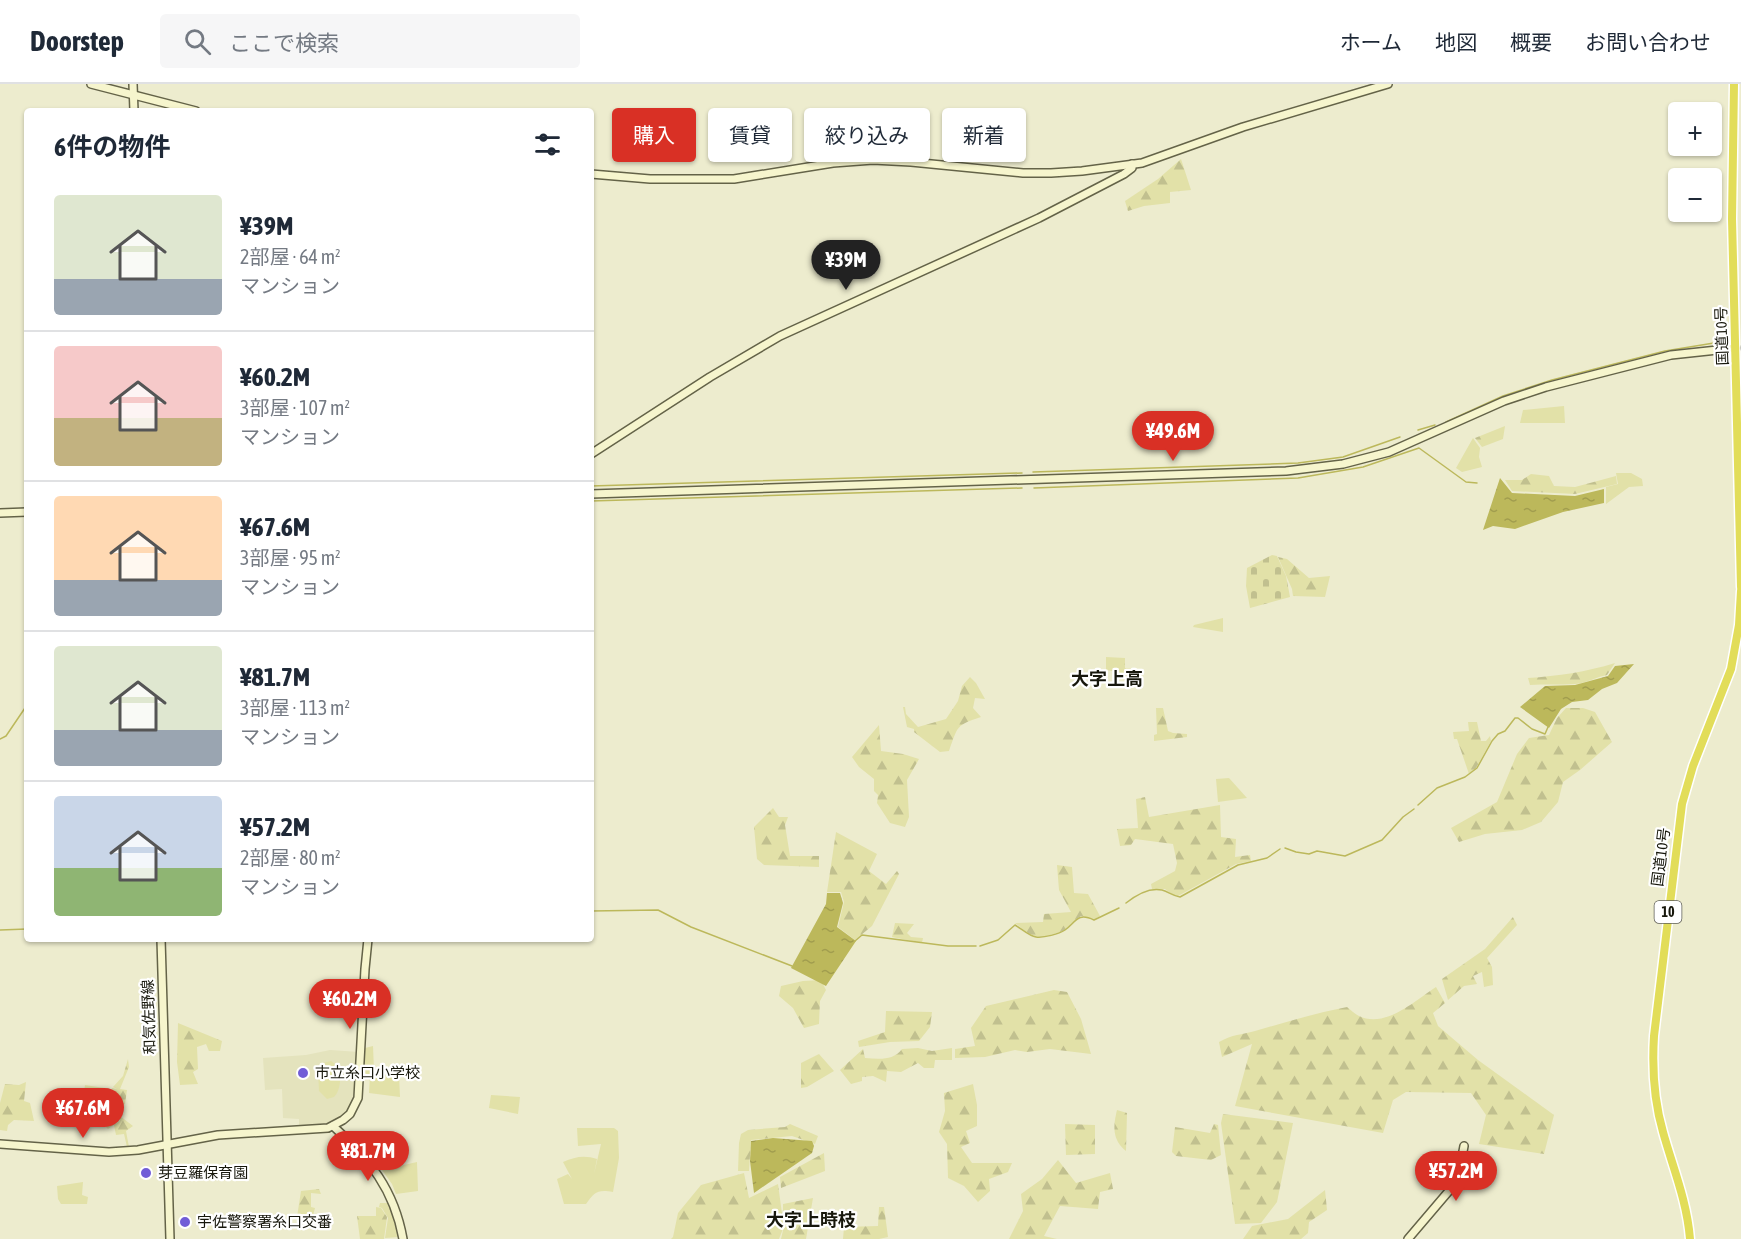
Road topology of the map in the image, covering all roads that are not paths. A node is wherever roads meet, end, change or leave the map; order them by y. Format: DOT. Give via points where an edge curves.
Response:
graph roads {
  1 [pos="91,84"];
  2 [pos="133,84"];
  3 [pos="1388,84"];
  4 [pos="1734,84"];
  5 [pos="134,96"];
  6 [pos="134,108"];
  7 [pos="184,108"];
  8 [pos="1132,164"];
  9 [pos="594,174"];
  10 [pos="1736,348"];
  11 [pos="594,452"];
  12 [pos="594,494"];
  13 [pos="24,512"];
  14 [pos="0,513"];
  15 [pos="1741,589"];
  16 [pos="160,942"];
  17 [pos="369,942"];
  18 [pos="333,1126"];
  19 [pos="0,1144"];
  20 [pos="167,1145"];
  21 [pos="1464,1146"];
  22 [pos="170,1239"];
  23 [pos="403,1239"];
  24 [pos="1408,1239"];
  25 [pos="1690,1239"];
  1 -- 5 [label="street"];
  2 -- 5 [label="street"];
  3 -- 8 [label="street"];
  4 -- 10 [label="highway, 国道10号 / 10" via="1732,219"];
  5 -- 6 [label="street"];
  5 -- 7 [label="street"];
  8 -- 9 [label="street" via="1038,173 873,160 734,179"];
  8 -- 11 [label="street" via="1124,174 1039,218 780,336"];
  10 -- 12 [label="street" via="1671,355 1546,387 1504,401 1389,452 1308,470"];
  10 -- 15 [label="highway, 国道10号 / 10"];
  13 -- 14 [label="street"];
  15 -- 25 [label="highway, 国道10号 / 10" via="1731,669 1689,775 1682,804 1654,1036 1656,1099 1685,1202"];
  16 -- 20 [label="street, 和気佐野線"];
  17 -- 18 [label="street" via="358,1098 350,1114"];
  18 -- 20 [label="street" via="218,1135"];
  18 -- 23 [label="street" via="381,1179 397,1211"];
  19 -- 20 [label="street" via="109,1152"];
  20 -- 22 [label="street, 和気佐野線"];
  21 -- 24 [label="street" via="1454,1185"];
}
